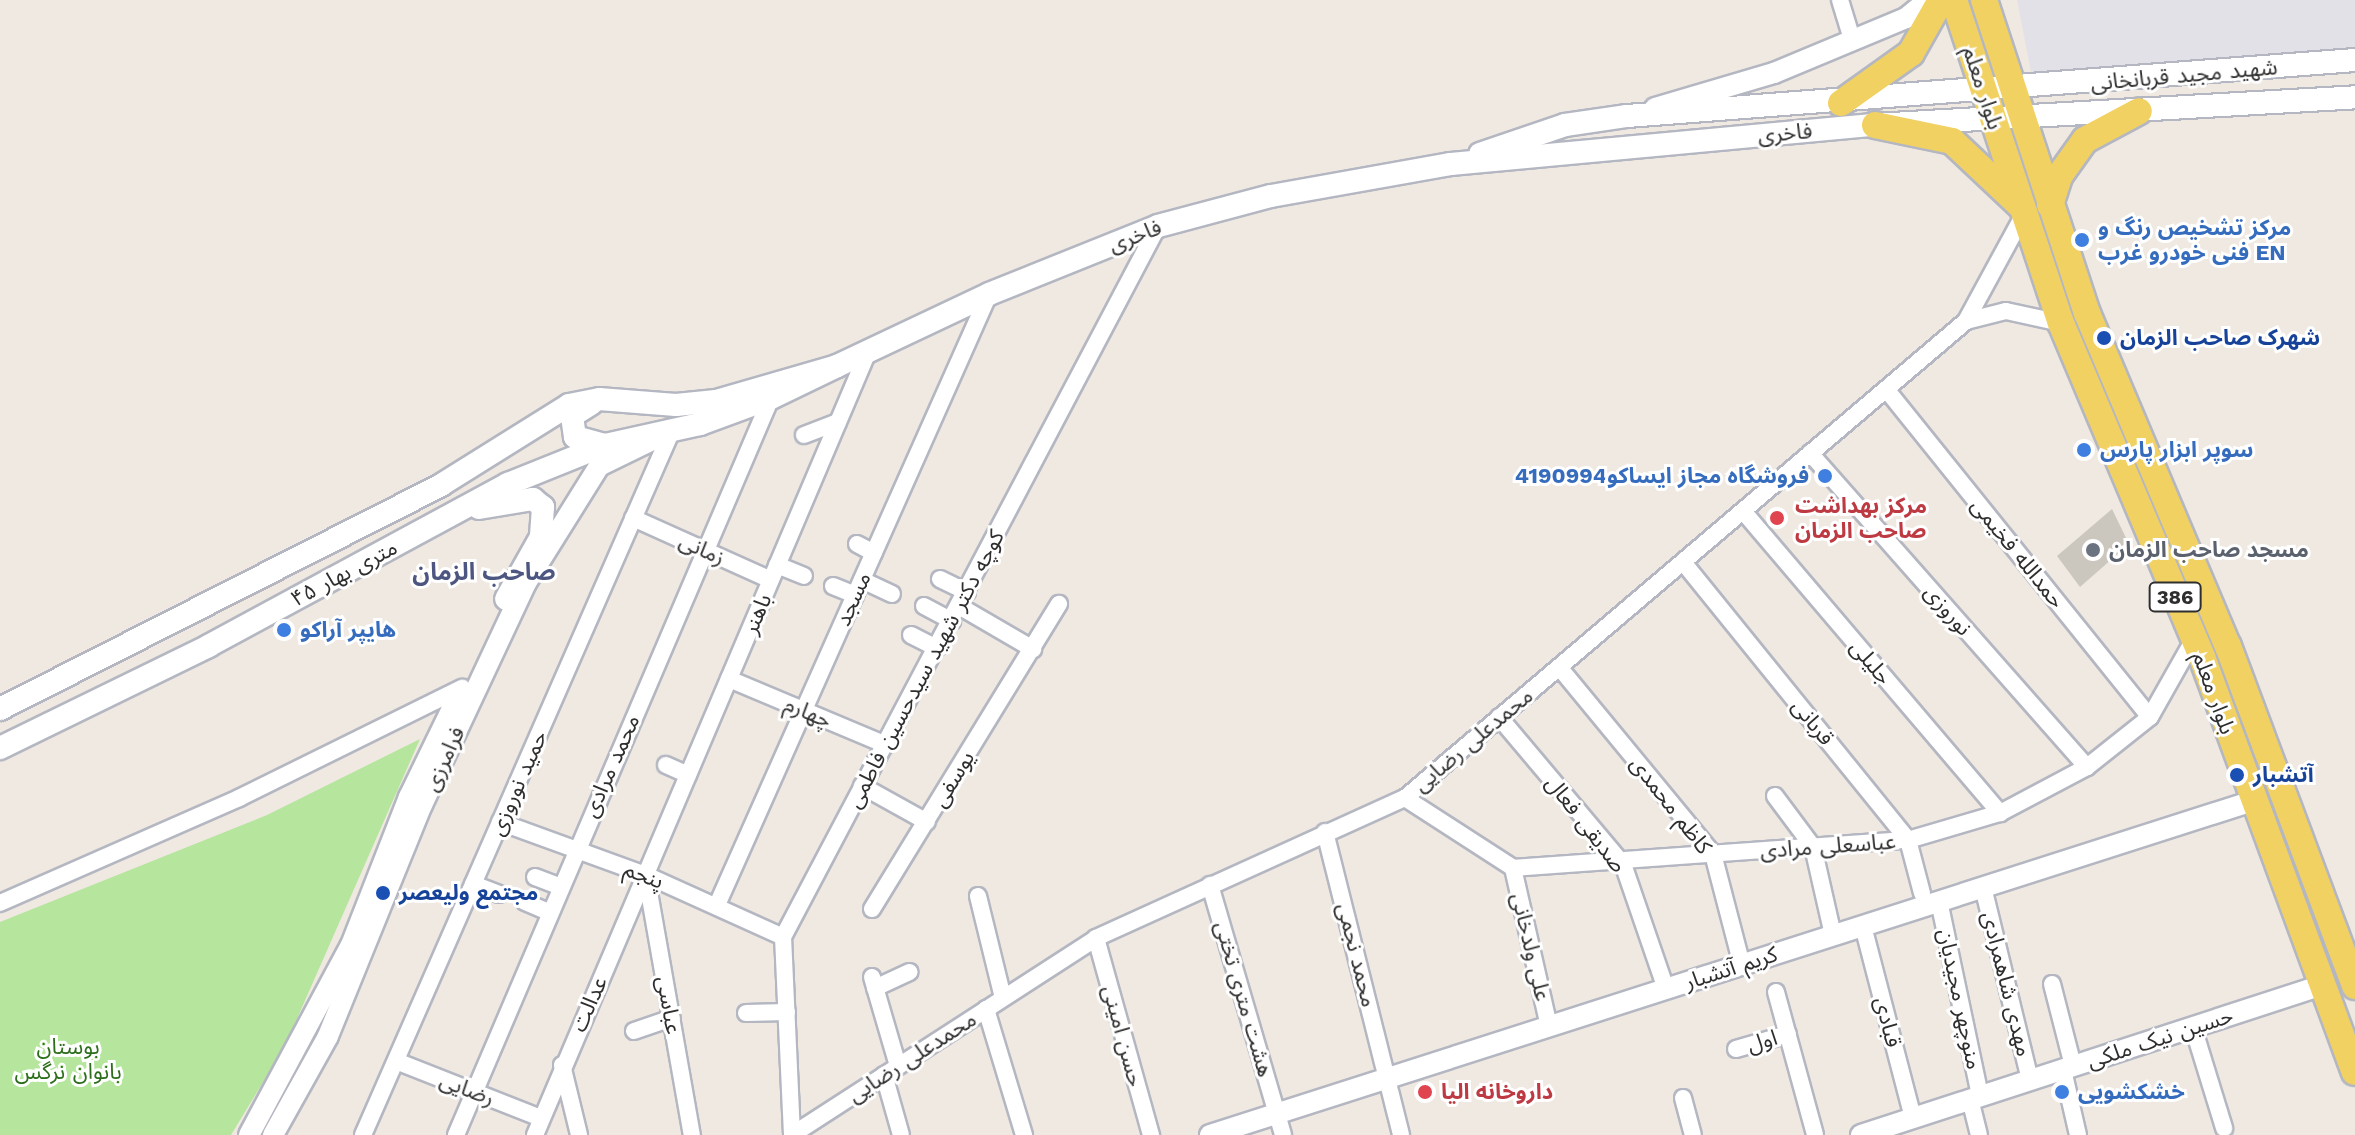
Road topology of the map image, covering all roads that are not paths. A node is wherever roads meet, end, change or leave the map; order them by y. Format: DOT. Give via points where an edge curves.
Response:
graph roads {
  1 [pos="1840,0"];
  2 [pos="1928,0"];
  3 [pos="1941,0"];
  4 [pos="1954,0"];
  5 [pos="1984,0"];
  6 [pos="1851,37"];
  7 [pos="2355,60"];
  8 [pos="2013,90"];
  9 [pos="1984,91"];
  10 [pos="2355,97"];
  11 [pos="1841,103"];
  12 [pos="2139,111"];
  13 [pos="1627,116"];
  14 [pos="2023,121"];
  15 [pos="1994,122"];
  16 [pos="1875,125"];
  17 [pos="1451,164"];
  18 [pos="2050,205"];
  19 [pos="2023,210"];
  20 [pos="1158,226"];
  21 [pos="989,294"];
  22 [pos="1966,321"];
  23 [pos="2061,323"];
  24 [pos="867,354"];
  25 [pos="837,366"];
  26 [pos="1886,389"];
  27 [pos="771,398"];
  28 [pos="599,399"];
  29 [pos="838,422"];
  30 [pos="672,430"];
  31 [pos="804,435"];
  32 [pos="605,445"];
  33 [pos="1810,453"];
  34 [pos="1743,511"];
  35 [pos="455,513"];
  36 [pos="633,518"];
  37 [pos="857,544"];
  38 [pos="705,550"];
  39 [pos="874,553"];
  40 [pos="1683,562"];
  41 [pos="774,572"];
  42 [pos="804,576"];
  43 [pos="940,579"];
  44 [pos="833,586"];
  45 [pos="858,588"];
  46 [pos="892,594"];
  47 [pos="506,599"];
  48 [pos="1059,604"];
  49 [pos="924,606"];
  50 [pos="960,606"];
  51 [pos="911,635"];
  52 [pos="2194,639"];
  53 [pos="937,648"];
  54 [pos="1033,649"];
  55 [pos="1559,667"];
  56 [pos="729,679"];
  57 [pos="462,688"];
  58 [pos="0,709"];
  59 [pos="804,710"];
  60 [pos="1499,717"];
  61 [pos="2150,717"];
  62 [pos="886,745"];
  63 [pos="0,748"];
  64 [pos="666,765"];
  65 [pos="2087,767"];
  66 [pos="688,775"];
  67 [pos="862,786"];
  68 [pos="1775,796"];
  69 [pos="1405,798"];
  70 [pos="2253,801"];
  71 [pos="2000,813"];
  72 [pos="500,822"];
  73 [pos="927,822"];
  74 [pos="1325,832"];
  75 [pos="1908,840"];
  76 [pos="1813,847"];
  77 [pos="575,849"];
  78 [pos="1713,854"];
  79 [pos="1623,864"];
  80 [pos="1513,868"];
  81 [pos="646,875"];
  82 [pos="535,877"];
  83 [pos="473,884"];
  84 [pos="1210,885"];
  85 [pos="559,886"];
  86 [pos="1983,887"];
  87 [pos="499,894"];
  88 [pos="978,896"];
  89 [pos="1931,897"];
  90 [pos="525,902"];
  91 [pos="0,903"];
  92 [pos="717,905"];
  93 [pos="872,909"];
  94 [pos="549,912"];
  95 [pos="1863,926"];
  96 [pos="1833,935"];
  97 [pos="783,937"];
  98 [pos="1096,938"];
  99 [pos="2350,958"];
  100 [pos="1742,965"];
  101 [pos="910,972"];
  102 [pos="2052,984"];
  103 [pos="2323,985"];
  104 [pos="2355,986"];
  105 [pos="1666,989"];
  106 [pos="1776,992"];
  107 [pos="1003,998"];
  108 [pos="986,1009"];
  109 [pos="787,1012"];
  110 [pos="746,1013"];
  111 [pos="672,1018"];
  112 [pos="1549,1027"];
  113 [pos="2193,1027"];
  114 [pos="634,1031"];
  115 [pos="1788,1034"];
  116 [pos="1736,1049"];
  117 [pos="396,1061"];
  118 [pos="562,1064"];
  119 [pos="2068,1068"];
  120 [pos="891,1070"];
  121 [pos="2355,1072"];
  122 [pos="1388,1078"];
  123 [pos="2030,1080"];
  124 [pos="474,1091"];
  125 [pos="1683,1098"];
  126 [pos="1975,1098"];
  127 [pos="1277,1114"];
  128 [pos="538,1117"];
  129 [pos="1913,1118"];
  130 [pos="2224,1128"];
  131 [pos="1872,1133"];
  132 [pos="249,1135"];
  133 [pos="273,1135"];
  134 [pos="363,1135"];
  135 [pos="456,1135"];
  136 [pos="535,1135"];
  137 [pos="579,1135"];
  138 [pos="692,1135"];
  139 [pos="792,1135"];
  140 [pos="901,1135"];
  141 [pos="1024,1135"];
  142 [pos="1151,1135"];
  143 [pos="1210,1135"];
  144 [pos="1283,1135"];
  145 [pos="1401,1135"];
  146 [pos="1693,1135"];
  147 [pos="1815,1135"];
  148 [pos="1979,1135"];
  149 [pos="2078,1135"];
  1 -- 6 [label="street"];
  2 -- 6 [label="street" via="1906,18"];
  3 -- 11 [label="main road" via="1911,53"];
  4 -- 9 [label="main road, بلوار معلم / 386"];
  5 -- 8 [label="main road, بلوار معلم / 386"];
  6 -- 13 [label="street" via="1774,73"];
  7 -- 8 [label="main road, شهید مجید قربانخانی"];
  8 -- 9 [label="main road, شهید مجید قربانخانی"];
  8 -- 14 [label="main road, بلوار معلم / 386"];
  9 -- 11 [label="main road, فاخری"];
  9 -- 15 [label="main road, بلوار معلم / 386"];
  10 -- 12 [label="main road, شهید مجید قربانخانی"];
  11 -- 13 [label="main road, فاخری"];
  12 -- 14 [label="main road, شهید مجید قربانخانی"];
  12 -- 18 [label="main road" via="2085,140 2066,165"];
  13 -- 17 [label="main road, فاخری" via="1565,125"];
  14 -- 15 [label="main road, فاخری"];
  14 -- 18 [label="main road, بلوار معلم / 386"];
  15 -- 16 [label="main road, فاخری"];
  15 -- 19 [label="main road, بلوار معلم / 386"];
  16 -- 17 [label="main road, فاخری"];
  16 -- 19 [label="main road" via="1952,141"];
  17 -- 20 [label="main road, فاخری" via="1271,196"];
  18 -- 99 [label="main road, بلوار معلم / 386" via="2087,313 2228,646"];
  19 -- 22 [label="street"];
  19 -- 23 [label="main road, بلوار معلم / 386"];
  20 -- 21 [label="main road, فاخری"];
  20 -- 50 [label="street, کوچه دکتر شهید سیدحسین فاطمی"];
  21 -- 24 [label="main road, فاخری"];
  21 -- 39 [label="street, مسجد"];
  22 -- 23 [label="street" via="2006,311"];
  22 -- 26 [label="street, محمدعلی رضایی"];
  23 -- 52 [label="main road, بلوار معلم / 386"];
  24 -- 25 [label="main road, فاخری"];
  24 -- 29 [label="street, باهنر"];
  25 -- 27 [label="main road, فاخری"];
  25 -- 28 [label="main road, فاخری" via="716,401 676,405"];
  26 -- 33 [label="street, محمدعلی رضایی"];
  26 -- 61 [label="street, حمدالله فخیمی"];
  27 -- 30 [label="main road, فاخری"];
  27 -- 38 [label="street, محمد مرادی"];
  28 -- 32 [label="main road" via="572,416 571,424 579,443"];
  28 -- 58 [label="main road, ۴۵ متری بهار" via="569,405 441,485"];
  29 -- 31 [label="street"];
  29 -- 41 [label="street, باهنر"];
  30 -- 32 [label="main road, فاخری"];
  30 -- 36 [label="street, حمید نوروزی"];
  30 -- 133 [label="street, فرامرزی" via="599,466 570,505 526,583 422,805 328,1036"];
  32 -- 35 [label="main road, ۴۵ متری بهار"];
  33 -- 34 [label="street, محمدعلی رضایی"];
  33 -- 65 [label="street, نوروزی"];
  34 -- 40 [label="street, محمدعلی رضایی"];
  34 -- 71 [label="street, جلیلی"];
  35 -- 47 [label="main road" via="533,499 543,507 541,537"];
  35 -- 63 [label="main road, ۴۵ متری بهار" via="209,646"];
  36 -- 38 [label="street, زمانی"];
  36 -- 72 [label="street, حمید نوروزی"];
  37 -- 39 [label="street"];
  38 -- 41 [label="street, زمانی"];
  38 -- 77 [label="street, محمد مرادی"];
  39 -- 45 [label="street, مسجد"];
  40 -- 55 [label="street, محمدعلی رضایی"];
  40 -- 75 [label="street, قربانی"];
  41 -- 42 [label="street, زمانی"];
  41 -- 56 [label="street, باهنر"];
  43 -- 50 [label="street"];
  44 -- 45 [label="street"];
  45 -- 46 [label="street"];
  45 -- 59 [label="street, مسجد"];
  47 -- 57 [label="street, فرامرزی"];
  48 -- 54 [label="street, یوسفی"];
  49 -- 50 [label="street"];
  50 -- 53 [label="street, کوچه دکتر شهید سیدحسین فاطمی"];
  50 -- 54 [label="street"];
  51 -- 53 [label="street"];
  52 -- 61 [label="street, عباسعلی مرادی"];
  52 -- 70 [label="main road, بلوار معلم / 386"];
  53 -- 62 [label="street, کوچه دکتر شهید سیدحسین فاطمی"];
  54 -- 73 [label="street, یوسفی"];
  55 -- 60 [label="street, محمدعلی رضایی"];
  55 -- 78 [label="street, کاظم محمدی"];
  56 -- 59 [label="street, چهارم"];
  56 -- 66 [label="street, باهنر"];
  57 -- 91 [label="street" via="239,798"];
  57 -- 132 [label="street, فرامرزی" via="409,797 351,945"];
  59 -- 62 [label="street, چهارم"];
  59 -- 92 [label="street, مسجد"];
  60 -- 69 [label="street, محمدعلی رضایی"];
  60 -- 79 [label="street, صدیقی فعال"];
  61 -- 65 [label="street, عباسعلی مرادی"];
  62 -- 67 [label="street, کوچه دکتر شهید سیدحسین فاطمی"];
  64 -- 66 [label="street"];
  65 -- 71 [label="street, عباسعلی مرادی"];
  66 -- 81 [label="street, باهنر"];
  67 -- 73 [label="street"];
  67 -- 97 [label="street, کوچه دکتر شهید سیدحسین فاطمی"];
  68 -- 76 [label="street"];
  69 -- 74 [label="street, محمدعلی رضایی"];
  69 -- 80 [label="street"];
  70 -- 86 [label="street, کریم آتشبار"];
  70 -- 103 [label="main road, بلوار معلم / 386"];
  71 -- 75 [label="street, عباسعلی مرادی"];
  72 -- 77 [label="street, پنجم"];
  72 -- 83 [label="street, حمید نوروزی"];
  73 -- 93 [label="street, یوسفی"];
  74 -- 84 [label="street, محمدعلی رضایی"];
  74 -- 122 [label="street, محمد نجمی"];
  75 -- 76 [label="street, عباسعلی مرادی"];
  75 -- 89 [label="street, قربانی"];
  76 -- 78 [label="street, عباسعلی مرادی"];
  76 -- 96 [label="street"];
  77 -- 81 [label="street, پنجم"];
  77 -- 85 [label="street, محمد مرادی"];
  78 -- 79 [label="street, عباسعلی مرادی"];
  78 -- 100 [label="street, کاظم محمدی"];
  79 -- 80 [label="street, عباسعلی مرادی"];
  79 -- 105 [label="street, صدیقی فعال"];
  80 -- 112 [label="street, علی ولدخانی"];
  81 -- 92 [label="street, پنجم"];
  81 -- 111 [label="street, عباسی"];
  81 -- 118 [label="street, عدالت"];
  82 -- 85 [label="street"];
  83 -- 87 [label="street"];
  83 -- 117 [label="street, حمید نوروزی"];
  84 -- 98 [label="street, محمدعلی رضایی"];
  84 -- 127 [label="street, هشت متری تختی"];
  85 -- 94 [label="street, محمد مرادی"];
  86 -- 89 [label="street, کریم آتشبار"];
  86 -- 123 [label="street, مهدی شاهمرادی"];
  88 -- 107 [label="street"];
  89 -- 95 [label="street, کریم آتشبار"];
  89 -- 126 [label="street, منوچهر مجیدیان"];
  90 -- 94 [label="street"];
  92 -- 97 [label="street, پنجم"];
  94 -- 124 [label="street, محمد مرادی"];
  95 -- 96 [label="street, کریم آتشبار"];
  95 -- 129 [label="street, قبادی"];
  96 -- 100 [label="street, کریم آتشبار"];
  97 -- 109 [label="street"];
  98 -- 107 [label="street, محمدعلی رضایی"];
  98 -- 142 [label="street, حسن امینی"];
  99 -- 104 [label="main road, بلوار معلم / 386"];
  100 -- 105 [label="street, کریم آتشبار"];
  101 -- 120 [label="street" via="873,982"];
  102 -- 119 [label="street"];
  103 -- 113 [label="street, حسین نیک ملکی"];
  103 -- 121 [label="main road, بلوار معلم / 386"];
  105 -- 112 [label="street, کریم آتشبار"];
  106 -- 115 [label="street"];
  107 -- 108 [label="street, محمدعلی رضایی"];
  108 -- 120 [label="street, محمدعلی رضایی"];
  108 -- 141 [label="street"];
  109 -- 110 [label="street"];
  109 -- 139 [label="street"];
  111 -- 114 [label="street"];
  111 -- 138 [label="street, عباسی"];
  112 -- 122 [label="street, کریم آتشبار"];
  113 -- 119 [label="street, حسین نیک ملکی"];
  113 -- 130 [label="street"];
  115 -- 116 [label="street, اول"];
  115 -- 147 [label="street"];
  117 -- 124 [label="street, رضایی"];
  117 -- 134 [label="street, حمید نوروزی"];
  118 -- 128 [label="street, عدالت"];
  118 -- 137 [label="street"];
  119 -- 123 [label="street, حسین نیک ملکی"];
  119 -- 149 [label="street"];
  120 -- 139 [label="street, محمدعلی رضایی"];
  120 -- 140 [label="street"];
  122 -- 127 [label="street, کریم آتشبار"];
  122 -- 145 [label="street, محمد نجمی"];
  123 -- 126 [label="street, حسین نیک ملکی"];
  124 -- 128 [label="street, رضایی"];
  124 -- 135 [label="street, محمد مرادی"];
  125 -- 146 [label="street"];
  126 -- 129 [label="street, حسین نیک ملکی"];
  126 -- 148 [label="street, منوچهر مجیدیان"];
  127 -- 143 [label="street, کریم آتشبار"];
  127 -- 144 [label="street, هشت متری تختی"];
  128 -- 136 [label="street, عدالت"];
  129 -- 131 [label="street, حسین نیک ملکی"];
}
